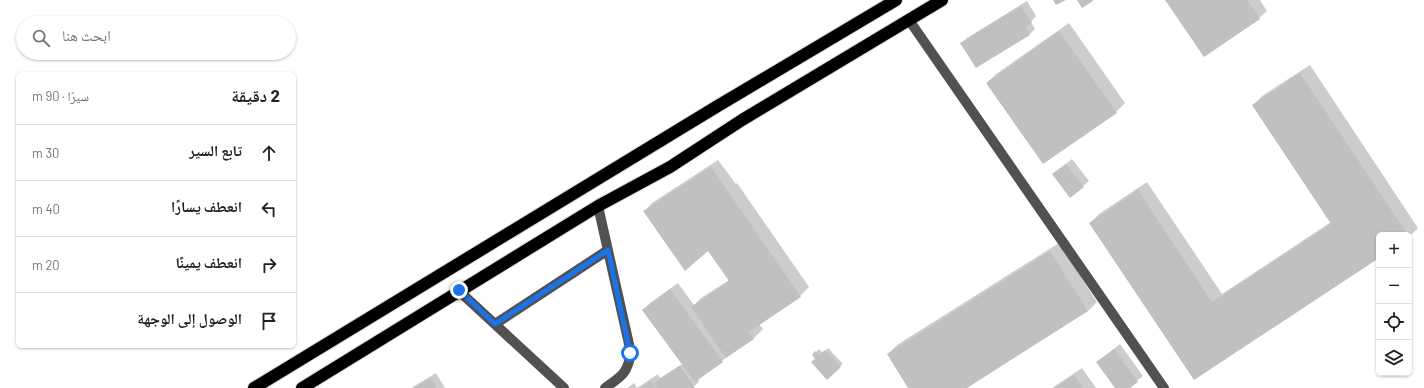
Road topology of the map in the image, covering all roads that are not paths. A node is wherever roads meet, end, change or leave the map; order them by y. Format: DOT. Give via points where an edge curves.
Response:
graph roads {
  1 [pos="896,0"];
  2 [pos="942,0"];
  3 [pos="909,20"];
  4 [pos="598,206"];
  5 [pos="608,250"];
  6 [pos="459,290"];
  7 [pos="495,324"];
  8 [pos="254,388"];
  9 [pos="302,388"];
  10 [pos="564,388"];
  11 [pos="605,388"];
  12 [pos="1164,388"];
  1 -- 8 [label="highway"];
  2 -- 3 [label="highway"];
  3 -- 4 [label="highway" via="748,116 670,167"];
  3 -- 12 [label="street"];
  4 -- 5 [label="street"];
  4 -- 6 [label="highway"];
  5 -- 7 [label="street"];
  5 -- 11 [label="street" via="630,353 629,362 621,377"];
  6 -- 7 [label="street"];
  6 -- 9 [label="highway"];
  7 -- 10 [label="street"];
}
